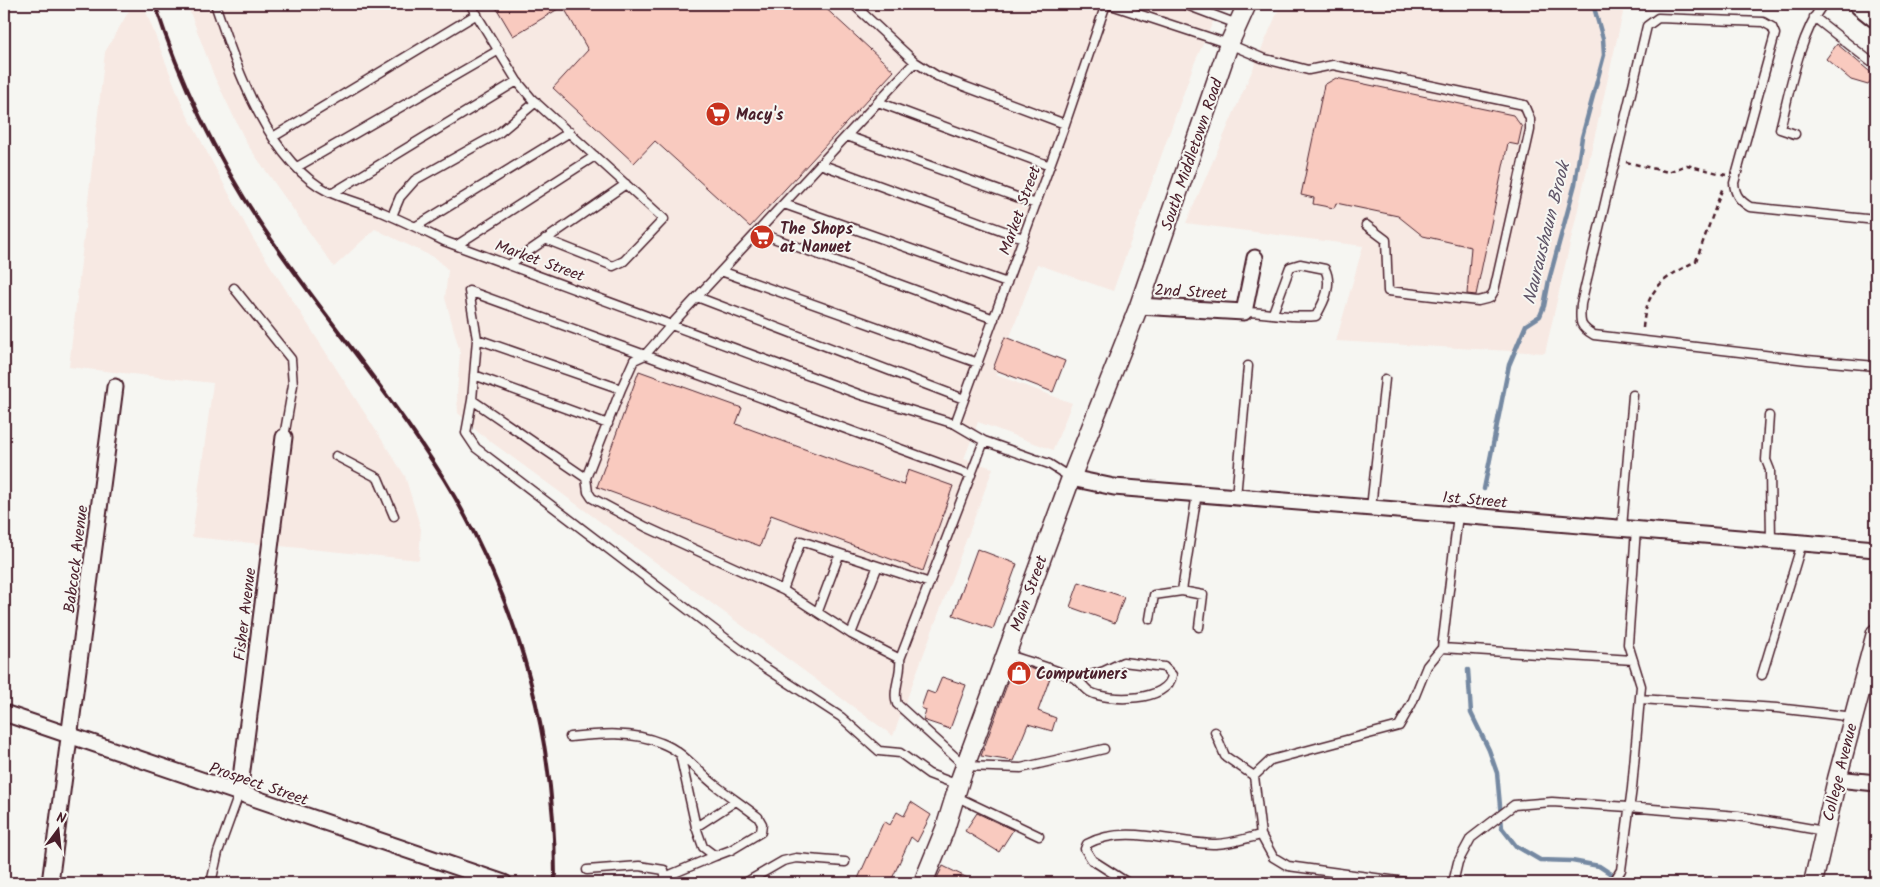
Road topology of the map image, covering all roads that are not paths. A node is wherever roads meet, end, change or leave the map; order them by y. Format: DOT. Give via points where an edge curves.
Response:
graph roads {
  1 [pos="215,4"];
  2 [pos="470,4"];
  3 [pos="852,4"];
  4 [pos="1107,4"];
  5 [pos="1184,4"];
  6 [pos="1247,4"];
  7 [pos="1823,4"];
  8 [pos="1861,4"];
  9 [pos="477,14"];
  10 [pos="1876,16"];
  11 [pos="1814,17"];
  12 [pos="1237,24"];
  13 [pos="1229,44"];
  14 [pos="498,50"];
  15 [pos="915,62"];
  16 [pos="1872,62"];
  17 [pos="517,81"];
  18 [pos="536,102"];
  19 [pos="878,102"];
  20 [pos="1065,124"];
  21 [pos="570,132"];
  22 [pos="1795,134"];
  23 [pos="847,136"];
  24 [pos="273,137"];
  25 [pos="595,156"];
  26 [pos="820,164"];
  27 [pos="1050,166"];
  28 [pos="296,167"];
  29 [pos="626,184"];
  30 [pos="333,193"];
  31 [pos="784,204"];
  32 [pos="1036,204"];
  33 [pos="392,216"];
  34 [pos="1876,220"];
  35 [pos="1366,225"];
  36 [pos="415,227"];
  37 [pos="757,232"];
  38 [pos="1023,238"];
  39 [pos="544,239"];
  40 [pos="457,245"];
  41 [pos="1255,258"];
  42 [pos="510,264"];
  43 [pos="721,271"];
  44 [pos="1007,283"];
  45 [pos="234,288"];
  46 [pos="697,297"];
  47 [pos="1139,306"];
  48 [pos="1244,312"];
  49 [pos="1273,313"];
  50 [pos="994,319"];
  51 [pos="672,324"];
  52 [pos="477,339"];
  53 [pos="645,356"];
  54 [pos="978,363"];
  55 [pos="1248,366"];
  56 [pos="1876,366"];
  57 [pos="474,375"];
  58 [pos="1385,379"];
  59 [pos="115,387"];
  60 [pos="621,389"];
  61 [pos="1633,395"];
  62 [pos="964,399"];
  63 [pos="472,400"];
  64 [pos="1769,416"];
  65 [pos="608,424"];
  66 [pos="955,424"];
  67 [pos="284,437"];
  68 [pos="984,441"];
  69 [pos="336,456"];
  70 [pos="971,475"];
  71 [pos="586,478"];
  72 [pos="1071,478"];
  73 [pos="1197,493"];
  74 [pos="1236,497"];
  75 [pos="1371,508"];
  76 [pos="1458,515"];
  77 [pos="394,516"];
  78 [pos="1629,529"];
  79 [pos="1771,541"];
  80 [pos="1802,543"];
  81 [pos="1876,549"];
  82 [pos="839,554"];
  83 [pos="877,568"];
  84 [pos="930,583"];
  85 [pos="783,590"];
  86 [pos="1182,591"];
  87 [pos="818,611"];
  88 [pos="1150,620"];
  89 [pos="1199,627"];
  90 [pos="1876,632"];
  91 [pos="851,634"];
  92 [pos="1442,648"];
  93 [pos="1006,654"];
  94 [pos="900,659"];
  95 [pos="1632,660"];
  96 [pos="1762,675"];
  97 [pos="1077,679"];
  98 [pos="1640,699"];
  99 [pos="4,713"];
  100 [pos="1854,716"];
  101 [pos="1214,732"];
  102 [pos="70,735"];
  103 [pos="570,737"];
  104 [pos="1104,749"];
  105 [pos="680,754"];
  106 [pos="965,766"];
  107 [pos="1254,776"];
  108 [pos="1837,779"];
  109 [pos="1876,783"];
  110 [pos="957,791"];
  111 [pos="239,794"];
  112 [pos="736,801"];
  113 [pos="1628,807"];
  114 [pos="696,827"];
  115 [pos="1824,831"];
  116 [pos="1261,834"];
  117 [pos="1039,836"];
  118 [pos="715,856"];
  119 [pos="845,862"];
  120 [pos="587,870"];
  121 [pos="666,880"];
  122 [pos="50,883"];
  123 [pos="211,883"];
  124 [pos="504,883"];
  125 [pos="745,883"];
  126 [pos="923,883"];
  127 [pos="1128,883"];
  128 [pos="1412,883"];
  129 [pos="1453,883"];
  130 [pos="1612,883"];
  131 [pos="1812,883"];
  1 -- 24 [label="lane, Market Street" via="238,66"];
  2 -- 9 [label="lane"];
  3 -- 15 [label="lane"];
  4 -- 13 [label="lane"];
  4 -- 20 [label="lane, Market Street"];
  5 -- 12 [label="lane"];
  6 -- 12 [label="street, South Middletown Road"];
  7 -- 11 [label="lane"];
  8 -- 10 [label="main road"];
  9 -- 14 [label="lane"];
  9 -- 24 [label="lane"];
  11 -- 16 [label="lane"];
  11 -- 22 [label="lane" via="1780,129"];
  12 -- 13 [label="street, South Middletown Road"];
  13 -- 35 [label="lane" via="1262,58 1308,70 1333,65 1524,105 1530,119 1530,130 1490,298 1478,301 1388,291 1386,240"];
  13 -- 47 [label="street, South Middletown Road"];
  14 -- 17 [label="lane"];
  14 -- 28 [label="lane"];
  15 -- 19 [label="lane"];
  15 -- 20 [label="lane" via="950,82"];
  17 -- 18 [label="lane"];
  17 -- 30 [label="lane"];
  18 -- 21 [label="lane"];
  18 -- 33 [label="lane" via="499,133 415,180 402,193"];
  19 -- 23 [label="lane"];
  19 -- 27 [label="lane"];
  20 -- 27 [label="lane, Market Street"];
  21 -- 25 [label="lane"];
  21 -- 36 [label="lane"];
  23 -- 26 [label="lane"];
  23 -- 32 [label="lane"];
  24 -- 28 [label="lane, Market Street"];
  25 -- 29 [label="lane"];
  25 -- 40 [label="lane"];
  26 -- 31 [label="lane"];
  26 -- 38 [label="lane"];
  27 -- 32 [label="lane, Market Street"];
  28 -- 30 [label="lane, Market Street"];
  29 -- 39 [label="lane"];
  29 -- 39 [label="lane" via="664,219 624,261 613,266"];
  30 -- 33 [label="lane, Market Street"];
  31 -- 37 [label="lane"];
  31 -- 44 [label="lane"];
  32 -- 38 [label="lane, Market Street"];
  33 -- 36 [label="lane, Market Street"];
  34 -- 56 [label="lane" via="1750,207 1735,191 1734,183 1774,34 1772,27 1763,22 1658,18 1647,26 1581,304 1580,322 1584,329 1594,335"];
  36 -- 40 [label="lane, Market Street"];
  37 -- 43 [label="lane"];
  37 -- 50 [label="lane"];
  38 -- 44 [label="lane, Market Street"];
  39 -- 42 [label="lane"];
  40 -- 42 [label="lane, Market Street"];
  41 -- 48 [label="street, 2nd Street"];
  42 -- 51 [label="lane, Market Street"];
  43 -- 46 [label="lane"];
  43 -- 54 [label="lane"];
  44 -- 50 [label="lane, Market Street"];
  45 -- 67 [label="lane" via="291,359 293,385"];
  46 -- 51 [label="lane"];
  46 -- 62 [label="lane"];
  47 -- 48 [label="street, 2nd Street"];
  47 -- 72 [label="street, Main Street"];
  48 -- 49 [label="lane"];
  49 -- 49 [label="lane" via="1303,318 1316,316 1328,284 1325,269 1300,264 1290,267"];
  50 -- 54 [label="lane, Market Street"];
  51 -- 53 [label="lane"];
  51 -- 66 [label="lane, Market Street" via="861,395"];
  52 -- 53 [label="lane" via="469,291"];
  52 -- 57 [label="lane"];
  52 -- 60 [label="lane"];
  53 -- 60 [label="lane" via="634,360"];
  53 -- 70 [label="lane"];
  54 -- 62 [label="lane, Market Street"];
  55 -- 74 [label="lane"];
  57 -- 63 [label="lane"];
  57 -- 65 [label="lane"];
  58 -- 75 [label="lane"];
  59 -- 102 [label="street, Babcock Avenue"];
  60 -- 65 [label="lane"];
  61 -- 78 [label="lane"];
  62 -- 66 [label="lane, Market Street"];
  63 -- 71 [label="lane"];
  63 -- 110 [label="lane" via="466,433 476,448 758,663 841,718 879,751 900,753"];
  64 -- 79 [label="lane" via="1766,460 1770,470"];
  65 -- 71 [label="lane"];
  66 -- 68 [label="lane, Market Street"];
  67 -- 111 [label="street, Fisher Avenue"];
  68 -- 70 [label="lane"];
  68 -- 72 [label="lane, Market Street" via="1049,464"];
  69 -- 77 [label="lane" via="378,478"];
  70 -- 84 [label="lane"];
  71 -- 85 [label="lane" via="592,498 646,527"];
  72 -- 73 [label="street, 1st Street" via="1114,486"];
  72 -- 93 [label="street, Main Street"];
  73 -- 74 [label="street, 1st Street"];
  73 -- 86 [label="lane"];
  74 -- 75 [label="street, 1st Street"];
  75 -- 76 [label="street, 1st Street"];
  76 -- 78 [label="street, 1st Street"];
  76 -- 92 [label="lane"];
  78 -- 79 [label="street, 1st Street"];
  78 -- 95 [label="lane" via="1628,644"];
  79 -- 80 [label="street, 1st Street"];
  80 -- 81 [label="street, 1st Street"];
  80 -- 96 [label="lane"];
  82 -- 83 [label="lane"];
  82 -- 85 [label="lane" via="801,541"];
  82 -- 87 [label="lane"];
  83 -- 84 [label="lane"];
  83 -- 91 [label="lane"];
  84 -- 94 [label="lane"];
  85 -- 87 [label="lane"];
  86 -- 88 [label="lane" via="1154,595"];
  86 -- 89 [label="lane" via="1203,594"];
  87 -- 91 [label="lane"];
  90 -- 100 [label="street, College Avenue"];
  91 -- 94 [label="lane"];
  92 -- 95 [label="lane"];
  92 -- 107 [label="lane" via="1427,666 1399,726 1271,760"];
  93 -- 97 [label="lane"];
  93 -- 106 [label="street, Main Street"];
  94 -- 106 [label="lane" via="897,704"];
  95 -- 98 [label="lane" via="1641,686"];
  97 -- 97 [label="lane" via="1090,692 1141,698 1160,692 1171,682 1172,675 1164,667 1123,662 1104,672"];
  98 -- 100 [label="lane"];
  98 -- 113 [label="lane"];
  99 -- 102 [label="street, Prospect Street"];
  100 -- 108 [label="street, College Avenue"];
  101 -- 107 [label="lane" via="1225,756"];
  102 -- 111 [label="street, Prospect Street"];
  102 -- 122 [label="street, Babcock Avenue"];
  103 -- 105 [label="lane" via="622,735 654,740"];
  104 -- 106 [label="lane" via="1021,768"];
  105 -- 112 [label="lane"];
  105 -- 114 [label="lane"];
  106 -- 110 [label="street, Main Street"];
  107 -- 116 [label="lane"];
  108 -- 109 [label="street"];
  108 -- 115 [label="street, College Avenue"];
  110 -- 117 [label="lane"];
  110 -- 126 [label="street, Main Street"];
  111 -- 123 [label="lane" via="218,852"];
  111 -- 124 [label="street, Prospect Street"];
  112 -- 114 [label="lane"];
  112 -- 118 [label="lane" via="758,817 763,828 759,834"];
  113 -- 115 [label="lane" via="1738,816"];
  113 -- 129 [label="lane" via="1552,802 1514,805 1471,838 1458,862"];
  113 -- 130 [label="lane" via="1621,870"];
  114 -- 118 [label="lane" via="703,847"];
  115 -- 131 [label="street, College Avenue"];
  116 -- 127 [label="lane" via="1217,844 1134,836 1094,840 1087,844 1085,849 1092,860"];
  116 -- 128 [label="lane" via="1272,857 1288,866"];
  118 -- 121 [label="lane"];
  119 -- 125 [label="lane" via="796,858 783,861"];
  120 -- 121 [label="lane" via="639,866 664,870"];
}
